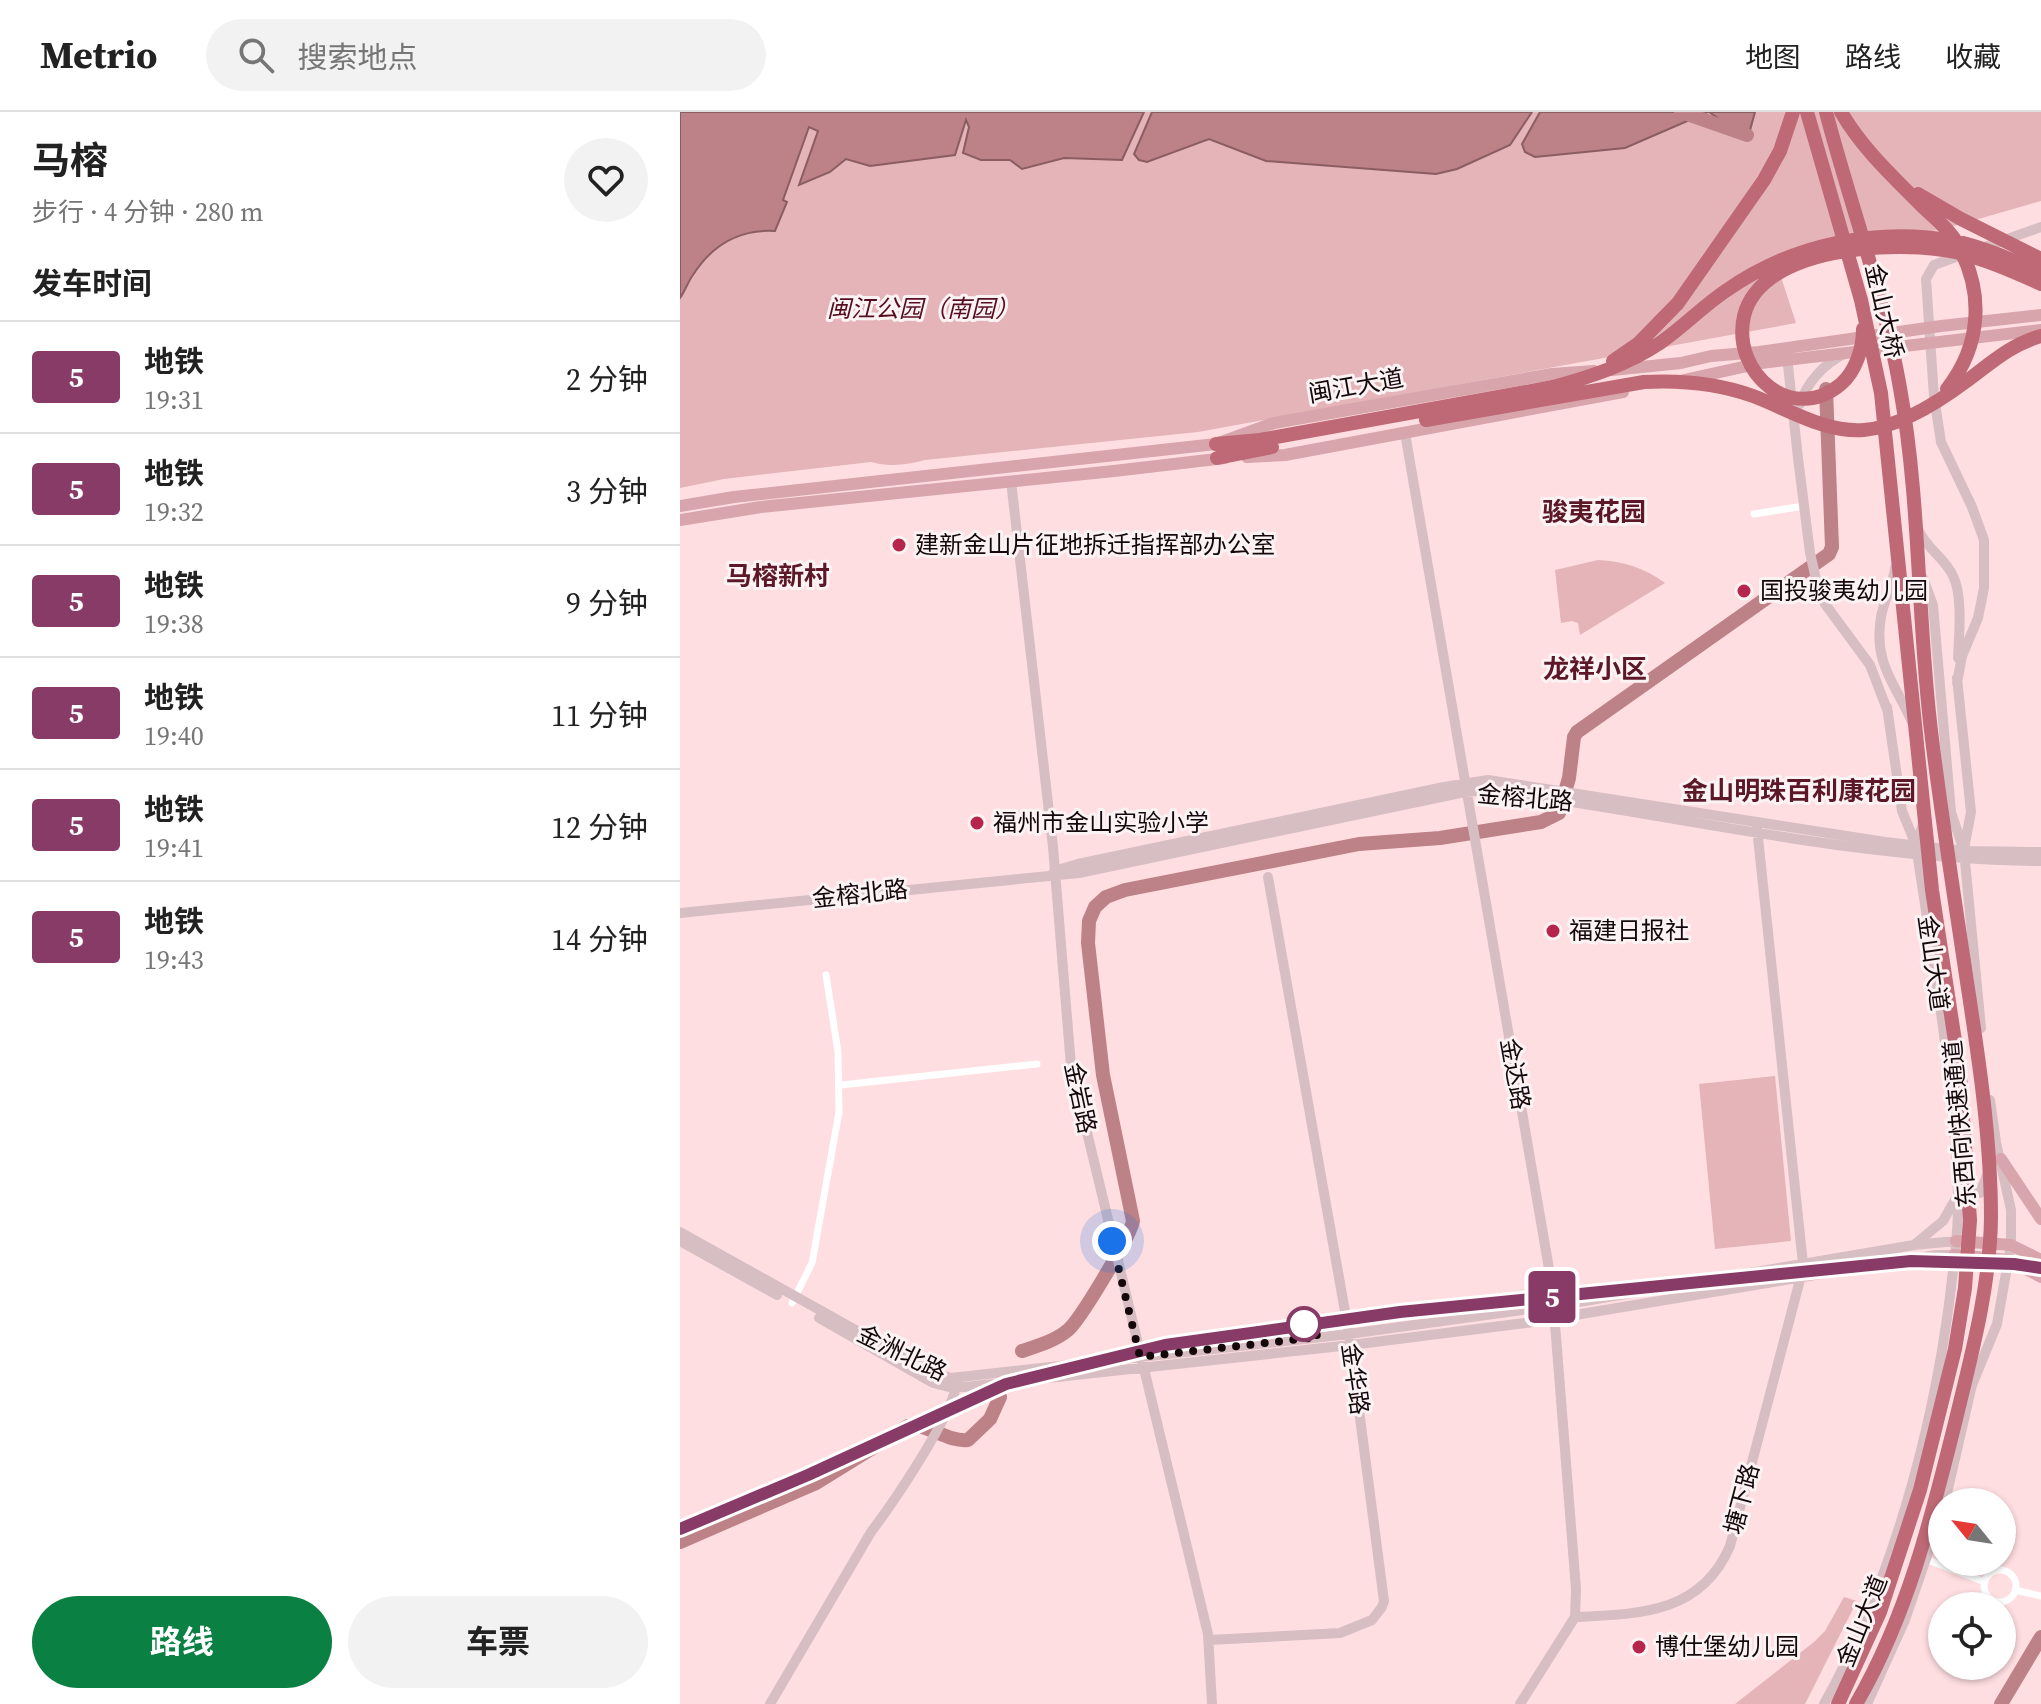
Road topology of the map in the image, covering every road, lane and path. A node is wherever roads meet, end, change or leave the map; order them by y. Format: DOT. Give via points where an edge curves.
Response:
graph roads {
  1 [pos="1793,112"];
  2 [pos="1807,112"];
  3 [pos="1826,112"];
  4 [pos="1841,112"];
  5 [pos="1891,176"];
  6 [pos="2041,227"];
  7 [pos="2041,259"];
  8 [pos="2041,273"];
  9 [pos="2041,284"];
  10 [pos="1861,300"];
  11 [pos="2041,315"];
  12 [pos="1929,327"];
  13 [pos="2041,333"];
  14 [pos="1930,343"];
  15 [pos="1847,352"];
  16 [pos="1787,353"];
  17 [pos="1592,376"];
  18 [pos="1942,396"];
  19 [pos="1374,424"];
  20 [pos="1796,429"];
  21 [pos="1405,433"];
  22 [pos="1216,451"];
  23 [pos="1011,481"];
  24 [pos="680,506"];
  25 [pos="1804,506"];
  26 [pos="1754,514"];
  27 [pos="680,520"];
  28 [pos="1915,522"];
  29 [pos="1895,525"];
  30 [pos="1898,551"];
  31 [pos="1917,553"];
  32 [pos="1911,595"];
  33 [pos="1882,663"];
  34 [pos="1957,683"];
  35 [pos="1888,712"];
  36 [pos="1464,788"];
  37 [pos="1757,827"];
  38 [pos="1916,851"];
  39 [pos="2041,852"];
  40 [pos="1964,856"];
  41 [pos="2041,861"];
  42 [pos="1055,873"];
  43 [pos="1268,877"];
  44 [pos="680,913"];
  45 [pos="826,975"];
  46 [pos="1037,1064"];
  47 [pos="841,1085"];
  48 [pos="1996,1142"];
  49 [pos="2001,1159"];
  50 [pos="1958,1192"];
  51 [pos="2041,1219"];
  52 [pos="680,1232"];
  53 [pos="680,1241"];
  54 [pos="1914,1245"];
  55 [pos="2011,1245"];
  56 [pos="1955,1248"];
  57 [pos="2009,1260"];
  58 [pos="2041,1260"];
  59 [pos="1802,1270"];
  60 [pos="2041,1277"];
  61 [pos="794,1300"];
  62 [pos="1554,1305"];
  63 [pos="1556,1318"];
  64 [pos="1350,1340"];
  65 [pos="1142,1362"];
  66 [pos="1937,1379"];
  67 [pos="957,1383"];
  68 [pos="1972,1385"];
  69 [pos="1948,1488"];
  70 [pos="1928,1560"];
  71 [pos="1969,1576"];
  72 [pos="1985,1582"];
  73 [pos="2015,1590"];
  74 [pos="2041,1596"];
  75 [pos="1575,1617"];
  76 [pos="1209,1640"];
  77 [pos="770,1704"];
  78 [pos="1212,1704"];
  79 [pos="1520,1704"];
  80 [pos="1824,1704"];
  81 [pos="1838,1704"];
  82 [pos="1856,1704"];
  83 [pos="1867,1704"];
  1 -- 17 [label="highway" via="1764,180 1678,303 1639,343"];
  2 -- 10 [label="highway, 金山大桥"];
  3 -- 28 [label="highway, 金山大桥" via="1901,391"];
  4 -- 5 [label="highway" via="1858,141"];
  5 -- 7 [label="highway"];
  5 -- 18 [label="highway" via="1955,239 1971,278 1976,307 1972,346"];
  6 -- 12 [label="main road" via="1934,265 1926,279"];
  8 -- 17 [label="highway" via="1957,242 1909,236 1816,247 1759,270 1634,359"];
  9 -- 10 [label="highway" via="1955,252 1907,246 1817,258 1777,274 1757,290 1741,337 1746,361 1777,392 1797,399 1820,397 1842,383 1856,363 1863,341"];
  10 -- 29 [label="highway, 金山大桥" via="1881,393"];
  11 -- 12 [label="main road, 闽江大道"];
  12 -- 14 [label="main road"];
  12 -- 16 [label="main road, 闽江大道"];
  13 -- 14 [label="main road, 闽江大道"];
  13 -- 18 [label="highway"];
  14 -- 15 [label="main road, 闽江大道"];
  14 -- 34 [label="main road" via="1941,442 1984,540 1984,588"];
  15 -- 16 [label="main road, 闽江大道"];
  15 -- 20 [label="main road" via="1805,390"];
  16 -- 20 [label="main road"];
  16 -- 21 [label="main road, 闽江大道"];
  16 -- 22 [label="main road, 闽江大道" via="1726,354 1644,368 1552,374 1274,423"];
  17 -- 19 [label="highway"];
  18 -- 19 [label="highway" via="1893,424 1861,430 1830,426 1716,385 1676,380"];
  19 -- 22 [label="highway"];
  20 -- 25 [label="main road"];
  21 -- 22 [label="main road, 闽江大道" via="1285,455"];
  21 -- 36 [label="main road, 金达路"];
  22 -- 23 [label="main road, 闽江大道"];
  22 -- 24 [label="main road, 闽江大道"];
  23 -- 27 [label="main road, 闽江大道"];
  23 -- 42 [label="main road, 金岩路"];
  25 -- 26 [label="street"];
  25 -- 35 [label="main road" via="1825,604 1870,665"];
  28 -- 31 [label="highway, 东西向快速通道"];
  28 -- 34 [label="main road" via="1955,578"];
  29 -- 30 [label="highway, 东西向快速通道"];
  30 -- 32 [label="highway, 东西向快速通道"];
  30 -- 33 [label="main road, 金山大道" via="1878,639"];
  31 -- 32 [label="highway, 东西向快速通道"];
  31 -- 40 [label="main road, 金山大道" via="1933,605 1951,812"];
  32 -- 81 [label="highway, 东西向快速通道" via="1910,684 1932,890 1960,1074 1970,1220 1955,1349 1920,1490 1880,1612"];
  32 -- 82 [label="highway, 东西向快速通道" via="1981,1072 1991,1220 1985,1290 1937,1494 1901,1607"];
  33 -- 35 [label="main road"];
  33 -- 38 [label="main road, 金山大道" via="1911,719 1921,754 1928,810"];
  34 -- 40 [label="main road" via="1971,812"];
  35 -- 38 [label="main road" via="1902,811"];
  36 -- 37 [label="main road, 金榕北路" via="1554,794"];
  36 -- 42 [label="main road, 金榕北路" via="1078,864"];
  36 -- 62 [label="main road, 金达路"];
  37 -- 38 [label="main road, 金榕北路"];
  37 -- 59 [label="main road, 塘下路"];
  38 -- 40 [label="main road, 金榕北路"];
  38 -- 50 [label="main road, 金山大道" via="1950,1091"];
  39 -- 40 [label="main road"];
  40 -- 41 [label="main road"];
  40 -- 48 [label="main road, 金山大道"];
  42 -- 44 [label="main road, 金榕北路"];
  42 -- 65 [label="main road, 金岩路" via="1071,1066"];
  43 -- 64 [label="main road, 金华路"];
  45 -- 47 [label="street"];
  46 -- 47 [label="street"];
  47 -- 61 [label="street" via="812,1263"];
  48 -- 49 [label="main road, 金山大道"];
  48 -- 50 [label="main road" via="1980,1193"];
  49 -- 51 [label="main road"];
  49 -- 55 [label="main road, 金山大道" via="2011,1210"];
  50 -- 54 [label="main road" via="1943,1221"];
  50 -- 56 [label="main road, 金山大道"];
  52 -- 61 [label="main road, 金洲北路"];
  53 -- 61 [label="main road, 金洲北路"];
  54 -- 56 [label="main road, 金洲北路"];
  54 -- 59 [label="main road, 金洲北路"];
  55 -- 56 [label="main road"];
  55 -- 57 [label="main road, 金山大道"];
  55 -- 58 [label="main road"];
  56 -- 57 [label="main road"];
  56 -- 59 [label="main road, 金洲北路" via="1936,1255"];
  56 -- 66 [label="main road, 金山大道"];
  57 -- 60 [label="main road"];
  57 -- 68 [label="main road, 金山大道" via="1994,1332"];
  59 -- 62 [label="main road, 金洲北路"];
  59 -- 63 [label="main road, 金洲北路"];
  59 -- 75 [label="main road, 塘下路" via="1722,1562 1699,1588 1670,1606 1632,1615"];
  61 -- 67 [label="main road, 金洲北路"];
  62 -- 63 [label="main road, 金达路"];
  62 -- 64 [label="main road, 金洲北路"];
  63 -- 64 [label="main road, 金洲北路"];
  63 -- 75 [label="main road, 金达路"];
  64 -- 65 [label="main road, 金洲北路"];
  64 -- 76 [label="main road, 金华路" via="1382,1607 1365,1624 1340,1633"];
  65 -- 67 [label="main road, 金洲北路"];
  65 -- 76 [label="main road, 金岩路"];
  66 -- 68 [label="main road"];
  66 -- 80 [label="main road, 金山大道" via="1882,1575 1855,1645"];
  67 -- 77 [label="main road" via="927,1444"];
  68 -- 69 [label="main road, 金山大道"];
  70 -- 83 [label="main road, 金山大道"];
  71 -- 72 [label="street"];
  72 -- 73 [label="street" via="2001,1570 2014,1579"];
  72 -- 73 [label="street" via="1987,1595 1996,1601 2006,1601"];
  73 -- 74 [label="street"];
  75 -- 79 [label="main road"];
  76 -- 78 [label="main road, 金岩路"];
}
